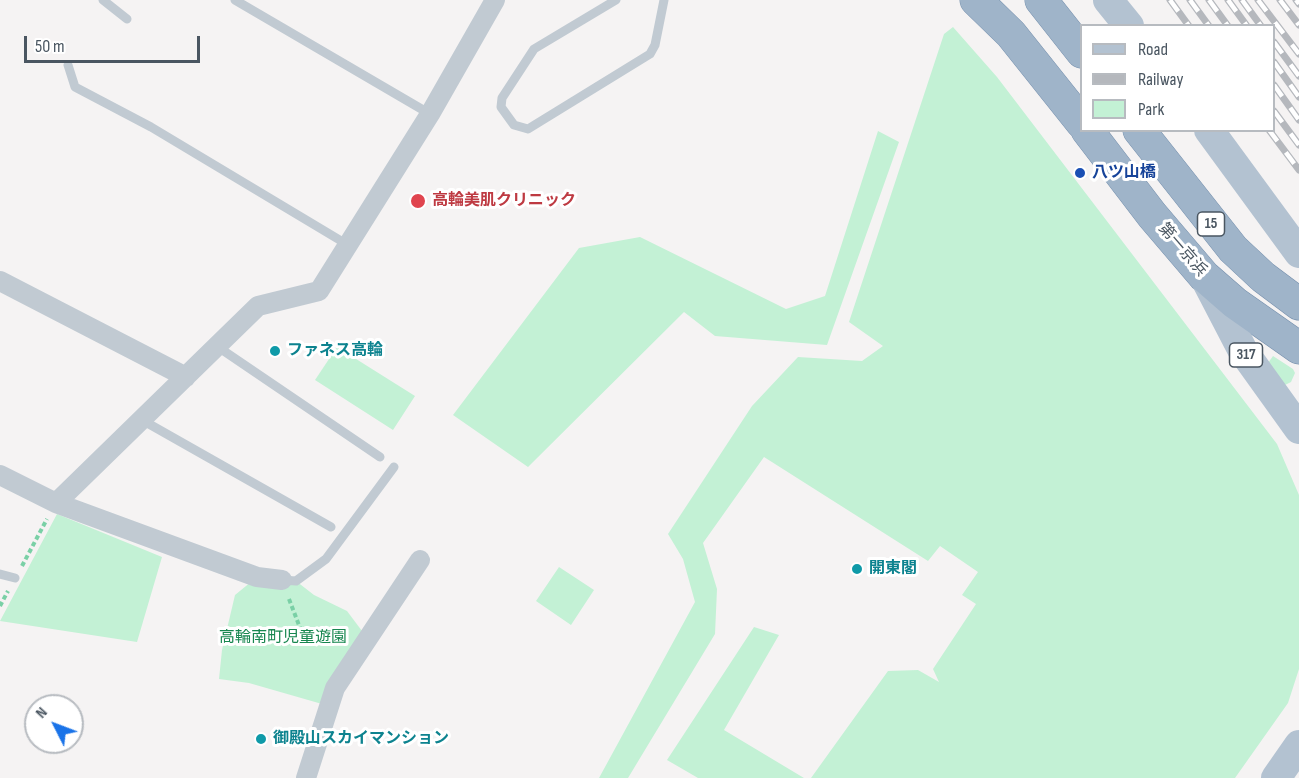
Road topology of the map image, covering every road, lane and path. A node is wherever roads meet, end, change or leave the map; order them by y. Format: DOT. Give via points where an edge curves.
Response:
graph roads {
  1 [pos="103,0"];
  2 [pos="235,0"];
  3 [pos="495,0"];
  4 [pos="616,0"];
  5 [pos="664,0"];
  6 [pos="976,0"];
  7 [pos="1041,0"];
  8 [pos="1108,0"];
  9 [pos="127,19"];
  10 [pos="1127,24"];
  11 [pos="1080,49"];
  12 [pos="68,65"];
  13 [pos="430,114"];
  14 [pos="1080,120"];
  15 [pos="1089,132"];
  16 [pos="1141,132"];
  17 [pos="1210,132"];
  18 [pos="348,244"];
  19 [pos="1299,253"];
  20 [pos="1204,276"];
  21 [pos="0,281"];
  22 [pos="1299,304"];
  23 [pos="218,347"];
  24 [pos="1299,348"];
  25 [pos="186,377"];
  26 [pos="1299,393"];
  27 [pos="142,420"];
  28 [pos="1299,427"];
  29 [pos="380,457"];
  30 [pos="394,467"];
  31 [pos="0,476"];
  32 [pos="56,503"];
  33 [pos="331,527"];
  34 [pos="420,560"];
  35 [pos="0,574"];
  36 [pos="15,578"];
  37 [pos="282,580"];
  38 [pos="0,606"];
  39 [pos="296,621"];
  40 [pos="302,633"];
  41 [pos="300,639"];
  42 [pos="354,659"];
  43 [pos="1299,745"];
  44 [pos="306,778"];
  45 [pos="1276,778"];
  1 -- 9 [label="lane"];
  2 -- 13 [label="lane"];
  3 -- 13 [label="street"];
  4 -- 5 [label="lane" via="534,50 502,98 501,107 514,125 528,129 650,54"];
  6 -- 14 [label="highway" via="1011,34"];
  7 -- 11 [label="highway"];
  8 -- 10 [label="main road"];
  12 -- 18 [label="lane" via="75,87 151,127"];
  13 -- 18 [label="street"];
  15 -- 20 [label="highway, 第一京浜 / 15"];
  16 -- 22 [label="highway, 15" via="1233,249"];
  17 -- 19 [label="main road"];
  18 -- 23 [label="street" via="319,291 258,306"];
  20 -- 24 [label="highway, 第一京浜 / 15" via="1245,311"];
  20 -- 28 [label="main road, 317" via="1243,351"];
  21 -- 25 [label="street"];
  23 -- 25 [label="street"];
  23 -- 29 [label="lane"];
  25 -- 27 [label="street"];
  26 -- 28 [label="main road, 317"];
  27 -- 32 [label="street"];
  27 -- 33 [label="lane"];
  30 -- 37 [label="lane" via="326,559 296,581"];
  31 -- 32 [label="street"];
  32 -- 36 [label="path"];
  32 -- 37 [label="street" via="257,577"];
  34 -- 42 [label="street"];
  35 -- 36 [label="lane"];
  36 -- 38 [label="path"];
  39 -- 40 [label="path"];
  40 -- 41 [label="path"];
  40 -- 42 [label="path" via="313,631 317,640 343,637 336,658 342,661 347,654"];
  42 -- 44 [label="street" via="335,688"];
  43 -- 45 [label="main road"];
}
